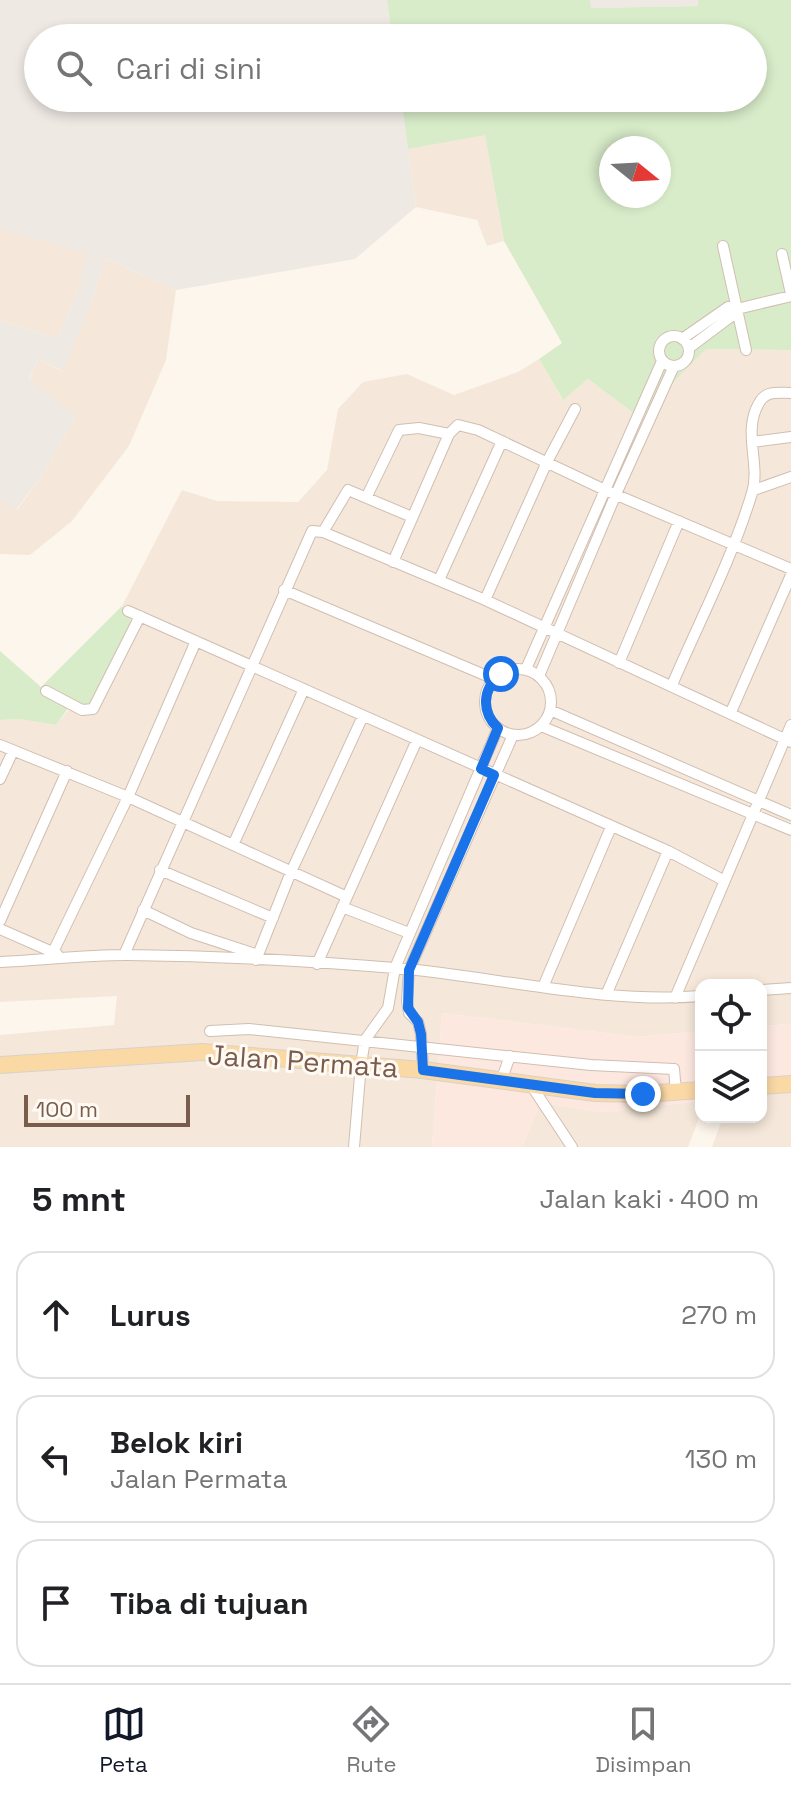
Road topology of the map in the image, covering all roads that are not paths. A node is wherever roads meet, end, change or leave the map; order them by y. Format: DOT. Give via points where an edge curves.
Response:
graph roads {
  1 [pos="723,246"];
  2 [pos="782,254"];
  3 [pos="791,295"];
  4 [pos="737,309"];
  5 [pos="685,344"];
  6 [pos="746,350"];
  7 [pos="662,361"];
  8 [pos="674,366"];
  9 [pos="791,393"];
  10 [pos="575,409"];
  11 [pos="449,434"];
  12 [pos="791,437"];
  13 [pos="502,441"];
  14 [pos="752,442"];
  15 [pos="547,462"];
  16 [pos="791,477"];
  17 [pos="754,490"];
  18 [pos="611,492"];
  19 [pos="367,496"];
  20 [pos="412,517"];
  21 [pos="679,521"];
  22 [pos="323,532"];
  23 [pos="733,543"];
  24 [pos="393,562"];
  25 [pos="791,572"];
  26 [pos="439,580"];
  27 [pos="284,590"];
  28 [pos="485,600"];
  29 [pos="128,611"];
  30 [pos="140,616"];
  31 [pos="544,629"];
  32 [pos="556,635"];
  33 [pos="196,641"];
  34 [pos="619,663"];
  35 [pos="252,666"];
  36 [pos="526,669"];
  37 [pos="539,676"];
  38 [pos="494,679"];
  39 [pos="672,685"];
  40 [pos="304,689"];
  41 [pos="46,691"];
  42 [pos="550,710"];
  43 [pos="731,712"];
  44 [pos="363,716"];
  45 [pos="791,725"];
  46 [pos="541,726"];
  47 [pos="498,728"];
  48 [pos="513,735"];
  49 [pos="417,740"];
  50 [pos="788,740"];
  51 [pos="0,745"];
  52 [pos="13,751"];
  53 [pos="481,769"];
  54 [pos="67,771"];
  55 [pos="494,775"];
  56 [pos="0,779"];
  57 [pos="128,797"];
  58 [pos="759,801"];
  59 [pos="753,813"];
  60 [pos="791,815"];
  61 [pos="182,822"];
  62 [pos="611,827"];
  63 [pos="791,830"];
  64 [pos="233,845"];
  65 [pos="668,851"];
  66 [pos="160,870"];
  67 [pos="291,872"];
  68 [pos="723,880"];
  69 [pos="344,902"];
  70 [pos="143,910"];
  71 [pos="273,918"];
  72 [pos="0,921"];
  73 [pos="0,929"];
  74 [pos="409,933"];
  75 [pos="53,952"];
  76 [pos="124,955"];
  77 [pos="70,958"];
  78 [pos="257,958"];
  79 [pos="0,962"];
  80 [pos="317,964"];
  81 [pos="395,968"];
  82 [pos="409,970"];
  83 [pos="543,987"];
  84 [pos="791,988"];
  85 [pos="767,990"];
  86 [pos="607,993"];
  87 [pos="695,996"];
  88 [pos="675,998"];
  89 [pos="210,1031"];
  90 [pos="365,1040"];
  91 [pos="422,1047"];
  92 [pos="510,1056"];
  93 [pos="361,1064"];
  94 [pos="0,1065"];
  95 [pos="423,1070"];
  96 [pos="501,1081"];
  97 [pos="791,1084"];
  98 [pos="531,1085"];
  99 [pos="767,1086"];
  100 [pos="695,1090"];
  101 [pos="676,1092"];
  102 [pos="354,1147"];
  103 [pos="572,1147"];
  1 -- 4 [label="street"];
  2 -- 3 [label="street"];
  3 -- 4 [label="street"];
  4 -- 5 [label="street"];
  4 -- 6 [label="street"];
  5 -- 7 [label="street" via="673,336 664,339"];
  5 -- 8 [label="street" via="685,361"];
  7 -- 8 [label="street"];
  7 -- 18 [label="street"];
  8 -- 18 [label="street"];
  9 -- 14 [label="street" via="770,393 760,400"];
  10 -- 15 [label="street"];
  11 -- 13 [label="street" via="458,425 468,426"];
  11 -- 19 [label="street" via="399,430"];
  11 -- 20 [label="street"];
  12 -- 14 [label="street"];
  13 -- 15 [label="street"];
  13 -- 26 [label="street"];
  14 -- 17 [label="street"];
  15 -- 18 [label="street"];
  15 -- 28 [label="street"];
  16 -- 17 [label="street"];
  17 -- 23 [label="street"];
  18 -- 21 [label="street"];
  18 -- 31 [label="street"];
  18 -- 32 [label="street"];
  19 -- 20 [label="street"];
  19 -- 22 [label="street" via="346,493"];
  20 -- 24 [label="street"];
  21 -- 23 [label="street"];
  21 -- 34 [label="street"];
  22 -- 24 [label="street"];
  22 -- 27 [label="street" via="309,534"];
  23 -- 25 [label="street"];
  23 -- 39 [label="street"];
  24 -- 26 [label="street"];
  25 -- 43 [label="street"];
  26 -- 28 [label="street"];
  27 -- 35 [label="street"];
  27 -- 38 [label="street"];
  28 -- 31 [label="street"];
  29 -- 30 [label="street"];
  30 -- 33 [label="street"];
  30 -- 41 [label="street" via="93,709 82,710"];
  31 -- 32 [label="street"];
  31 -- 36 [label="street"];
  32 -- 34 [label="street"];
  32 -- 37 [label="street"];
  33 -- 35 [label="street"];
  33 -- 57 [label="street"];
  34 -- 39 [label="street"];
  35 -- 40 [label="street"];
  35 -- 61 [label="street"];
  36 -- 37 [label="street"];
  36 -- 38 [label="street" via="508,670"];
  37 -- 42 [label="street" via="551,695"];
  38 -- 47 [label="street" via="486,693 486,709"];
  39 -- 43 [label="street"];
  40 -- 44 [label="street"];
  40 -- 64 [label="street"];
  42 -- 46 [label="street"];
  42 -- 58 [label="street"];
  43 -- 50 [label="street"];
  44 -- 49 [label="street"];
  44 -- 67 [label="street"];
  45 -- 50 [label="street"];
  46 -- 48 [label="street"];
  46 -- 59 [label="street"];
  47 -- 48 [label="street"];
  47 -- 53 [label="street"];
  48 -- 55 [label="street"];
  49 -- 53 [label="street"];
  49 -- 69 [label="street"];
  50 -- 58 [label="street"];
  51 -- 52 [label="street"];
  52 -- 54 [label="street"];
  52 -- 56 [label="street"];
  53 -- 55 [label="street"];
  53 -- 74 [label="street"];
  54 -- 57 [label="street"];
  54 -- 72 [label="street"];
  55 -- 62 [label="street"];
  55 -- 82 [label="street"];
  57 -- 61 [label="street"];
  57 -- 75 [label="street"];
  58 -- 59 [label="street"];
  58 -- 60 [label="street"];
  59 -- 63 [label="street"];
  59 -- 68 [label="street"];
  61 -- 64 [label="street"];
  61 -- 66 [label="street"];
  62 -- 65 [label="street"];
  62 -- 83 [label="street"];
  64 -- 67 [label="street"];
  65 -- 68 [label="street"];
  65 -- 86 [label="street"];
  66 -- 70 [label="street"];
  66 -- 71 [label="street"];
  67 -- 69 [label="street"];
  67 -- 71 [label="street"];
  68 -- 88 [label="street"];
  69 -- 74 [label="street"];
  69 -- 80 [label="street"];
  70 -- 76 [label="street"];
  70 -- 78 [label="street"];
  71 -- 78 [label="street"];
  73 -- 75 [label="street"];
  74 -- 81 [label="street"];
  75 -- 77 [label="street"];
  76 -- 77 [label="street"];
  76 -- 78 [label="street"];
  77 -- 79 [label="street"];
  78 -- 80 [label="street"];
  80 -- 81 [label="street"];
  81 -- 82 [label="street"];
  81 -- 90 [label="street" via="388,1008"];
  82 -- 83 [label="street"];
  82 -- 91 [label="street" via="408,1008 418,1022"];
  83 -- 86 [label="street"];
  84 -- 85 [label="street"];
  86 -- 88 [label="street"];
  87 -- 88 [label="street"];
  89 -- 90 [label="street" via="249,1029"];
  90 -- 91 [label="street"];
  90 -- 93 [label="street"];
  91 -- 92 [label="street"];
  91 -- 95 [label="street"];
  92 -- 96 [label="street"];
  92 -- 101 [label="street" via="674,1069"];
  93 -- 94 [label="main road, Jalan Permata" via="202,1052"];
  93 -- 95 [label="main road, Jalan Permata"];
  93 -- 102 [label="street"];
  95 -- 96 [label="main road, Jalan Permata"];
  96 -- 98 [label="main road, Jalan Permata"];
  97 -- 99 [label="main road"];
  98 -- 101 [label="main road, Jalan Permata" via="595,1093"];
  98 -- 103 [label="street"];
  100 -- 101 [label="main road, Jalan Permata"];
}
